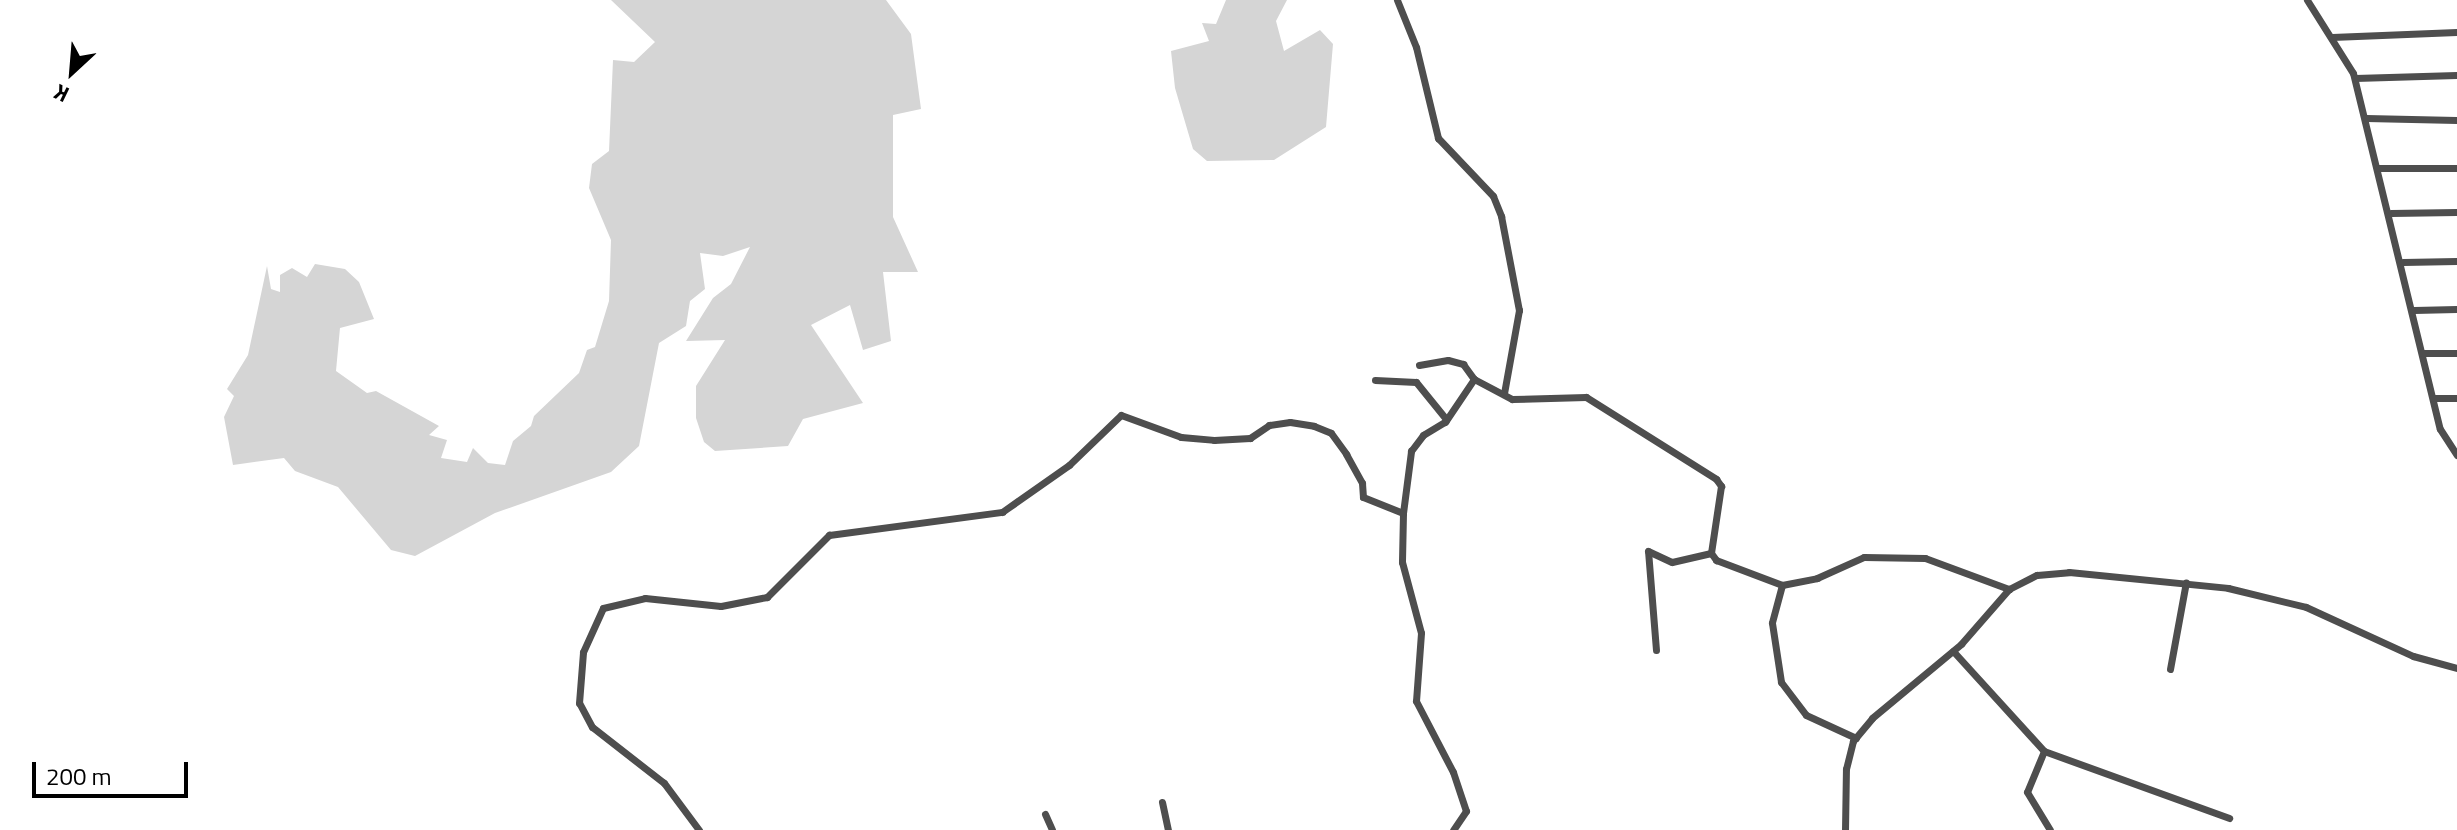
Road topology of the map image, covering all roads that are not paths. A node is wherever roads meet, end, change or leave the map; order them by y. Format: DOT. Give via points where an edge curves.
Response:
graph roads {
  1 [pos="1397,0"];
  2 [pos="2307,0"];
  3 [pos="2457,32"];
  4 [pos="2332,37"];
  5 [pos="2457,75"];
  6 [pos="2355,78"];
  7 [pos="2366,118"];
  8 [pos="2457,120"];
  9 [pos="2379,168"];
  10 [pos="2457,168"];
  11 [pos="2457,212"];
  12 [pos="2391,213"];
  13 [pos="2457,261"];
  14 [pos="2403,262"];
  15 [pos="2457,309"];
  16 [pos="2414,310"];
  17 [pos="2422,353"];
  18 [pos="2457,353"];
  19 [pos="1419,365"];
  20 [pos="1474,379"];
  21 [pos="1375,380"];
  22 [pos="1504,393"];
  23 [pos="2433,398"];
  24 [pos="2457,398"];
  25 [pos="1446,419"];
  26 [pos="2457,455"];
  27 [pos="1403,513"];
  28 [pos="1711,553"];
  29 [pos="2186,582"];
  30 [pos="1782,585"];
  31 [pos="2009,589"];
  32 [pos="1656,650"];
  33 [pos="1953,651"];
  34 [pos="2457,668"];
  35 [pos="2170,669"];
  36 [pos="1856,738"];
  37 [pos="2044,751"];
  38 [pos="1162,802"];
  39 [pos="1045,814"];
  40 [pos="2229,818"];
  41 [pos="699,830"];
  42 [pos="1052,830"];
  43 [pos="1168,830"];
  44 [pos="1453,830"];
  45 [pos="1845,830"];
  46 [pos="2050,830"];
  1 -- 22 [label="street" via="1416,47 1438,138 1493,196 1501,216 1519,310"];
  2 -- 4 [label="street"];
  3 -- 4 [label="street"];
  4 -- 6 [label="street"];
  5 -- 6 [label="street"];
  6 -- 7 [label="street"];
  7 -- 8 [label="street"];
  7 -- 9 [label="street"];
  9 -- 10 [label="street"];
  9 -- 12 [label="street"];
  11 -- 12 [label="street"];
  12 -- 14 [label="street"];
  13 -- 14 [label="street"];
  14 -- 16 [label="street"];
  15 -- 16 [label="street"];
  16 -- 17 [label="street"];
  17 -- 18 [label="street"];
  17 -- 23 [label="street"];
  19 -- 20 [label="street" via="1448,360 1463,364"];
  20 -- 22 [label="street"];
  20 -- 25 [label="street"];
  21 -- 25 [label="street" via="1416,382"];
  22 -- 28 [label="street" via="1512,399 1586,397 1716,479 1721,486"];
  23 -- 24 [label="street"];
  23 -- 26 [label="street" via="2440,429"];
  25 -- 27 [label="street" via="1411,451"];
  27 -- 41 [label="street" via="1363,497 1362,483 1346,454 1331,433 1314,426 1290,422 1269,425 1250,438 1214,440 1181,437 1121,415 1069,465 1002,512 829,535 767,597 721,606 645,598 603,608 583,652 579,703 592,727 664,783"];
  27 -- 44 [label="street" via="1402,562 1421,633 1416,701 1453,772 1466,811"];
  28 -- 30 [label="street" via="1716,560"];
  28 -- 32 [label="street" via="1672,562 1648,551"];
  29 -- 31 [label="street" via="2069,572 2037,575"];
  29 -- 34 [label="street" via="2306,607 2413,656"];
  29 -- 35 [label="street"];
  30 -- 31 [label="street" via="1817,578 1864,557 1925,558"];
  30 -- 36 [label="street" via="1772,632 1786,692 1806,715"];
  31 -- 33 [label="street"];
  33 -- 36 [label="street"];
  33 -- 37 [label="street"];
  36 -- 45 [label="street" via="1846,769"];
  37 -- 40 [label="street"];
  37 -- 46 [label="street" via="2027,792"];
  38 -- 43 [label="street"];
  39 -- 42 [label="street"];
}
